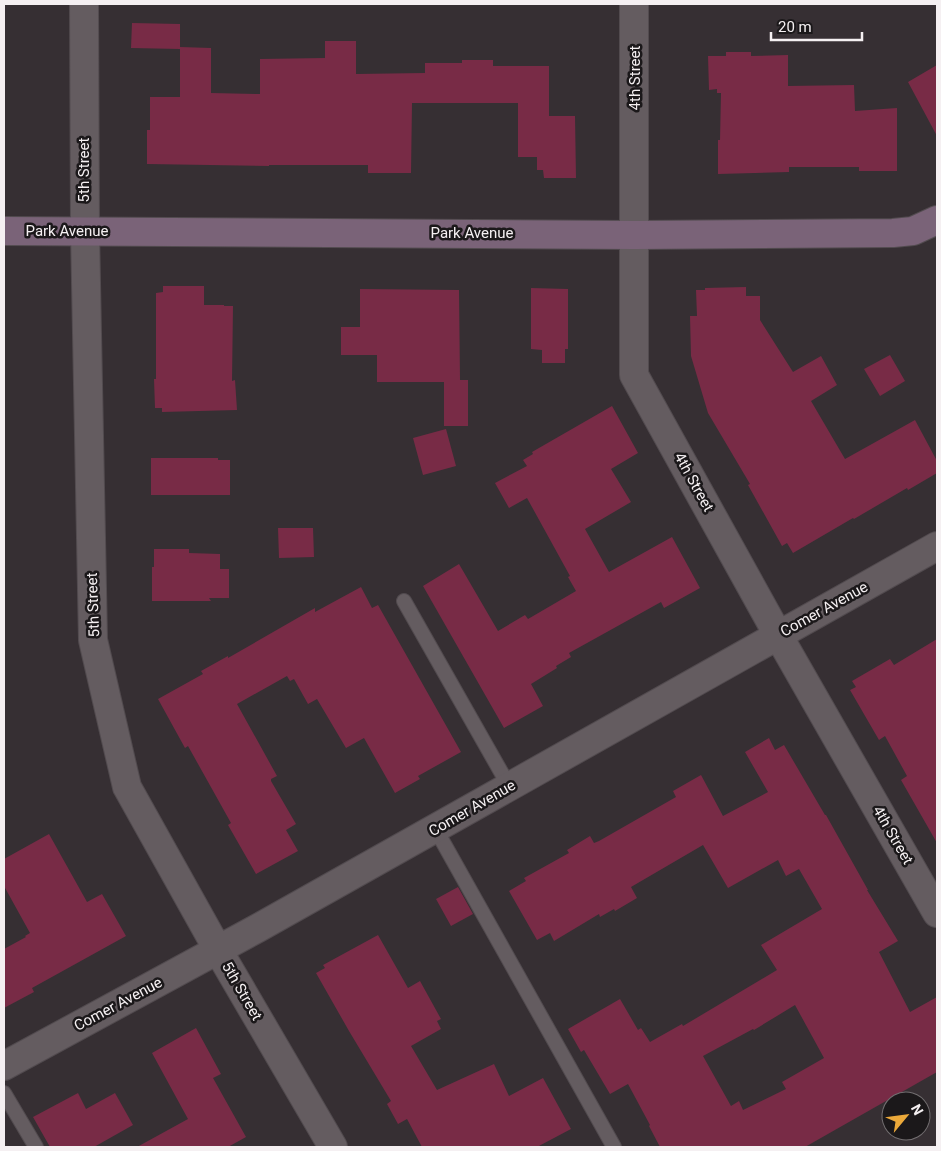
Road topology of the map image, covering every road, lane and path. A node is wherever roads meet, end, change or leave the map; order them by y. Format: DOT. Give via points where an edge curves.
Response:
graph roads {
  1 [pos="84,4"];
  2 [pos="634,4"];
  3 [pos="937,220"];
  4 [pos="4,231"];
  5 [pos="84,231"];
  6 [pos="635,235"];
  7 [pos="937,546"];
  8 [pos="404,601"];
  9 [pos="778,635"];
  10 [pos="509,786"];
  11 [pos="435,828"];
  12 [pos="937,912"];
  13 [pos="218,950"];
  14 [pos="4,1066"];
  15 [pos="4,1093"];
  16 [pos="36,1147"];
  17 [pos="333,1147"];
  18 [pos="614,1147"];
  1 -- 5 [label="street, 5th Street"];
  2 -- 6 [label="street, 4th Street"];
  3 -- 6 [label="street, Park Avenue" via="913,232 893,233"];
  4 -- 5 [label="street, Park Avenue"];
  5 -- 6 [label="street, Park Avenue"];
  5 -- 13 [label="street, 5th Street" via="93,640 127,787"];
  6 -- 9 [label="street, 4th Street" via="634,375"];
  7 -- 9 [label="street, Comer Avenue"];
  8 -- 10 [label="lane"];
  9 -- 10 [label="street, Comer Avenue"];
  9 -- 12 [label="street, 4th Street"];
  10 -- 11 [label="street, Comer Avenue"];
  11 -- 13 [label="street, Comer Avenue"];
  11 -- 18 [label="lane"];
  13 -- 14 [label="street, Comer Avenue"];
  13 -- 17 [label="street, 5th Street"];
  15 -- 16 [label="lane"];
}
